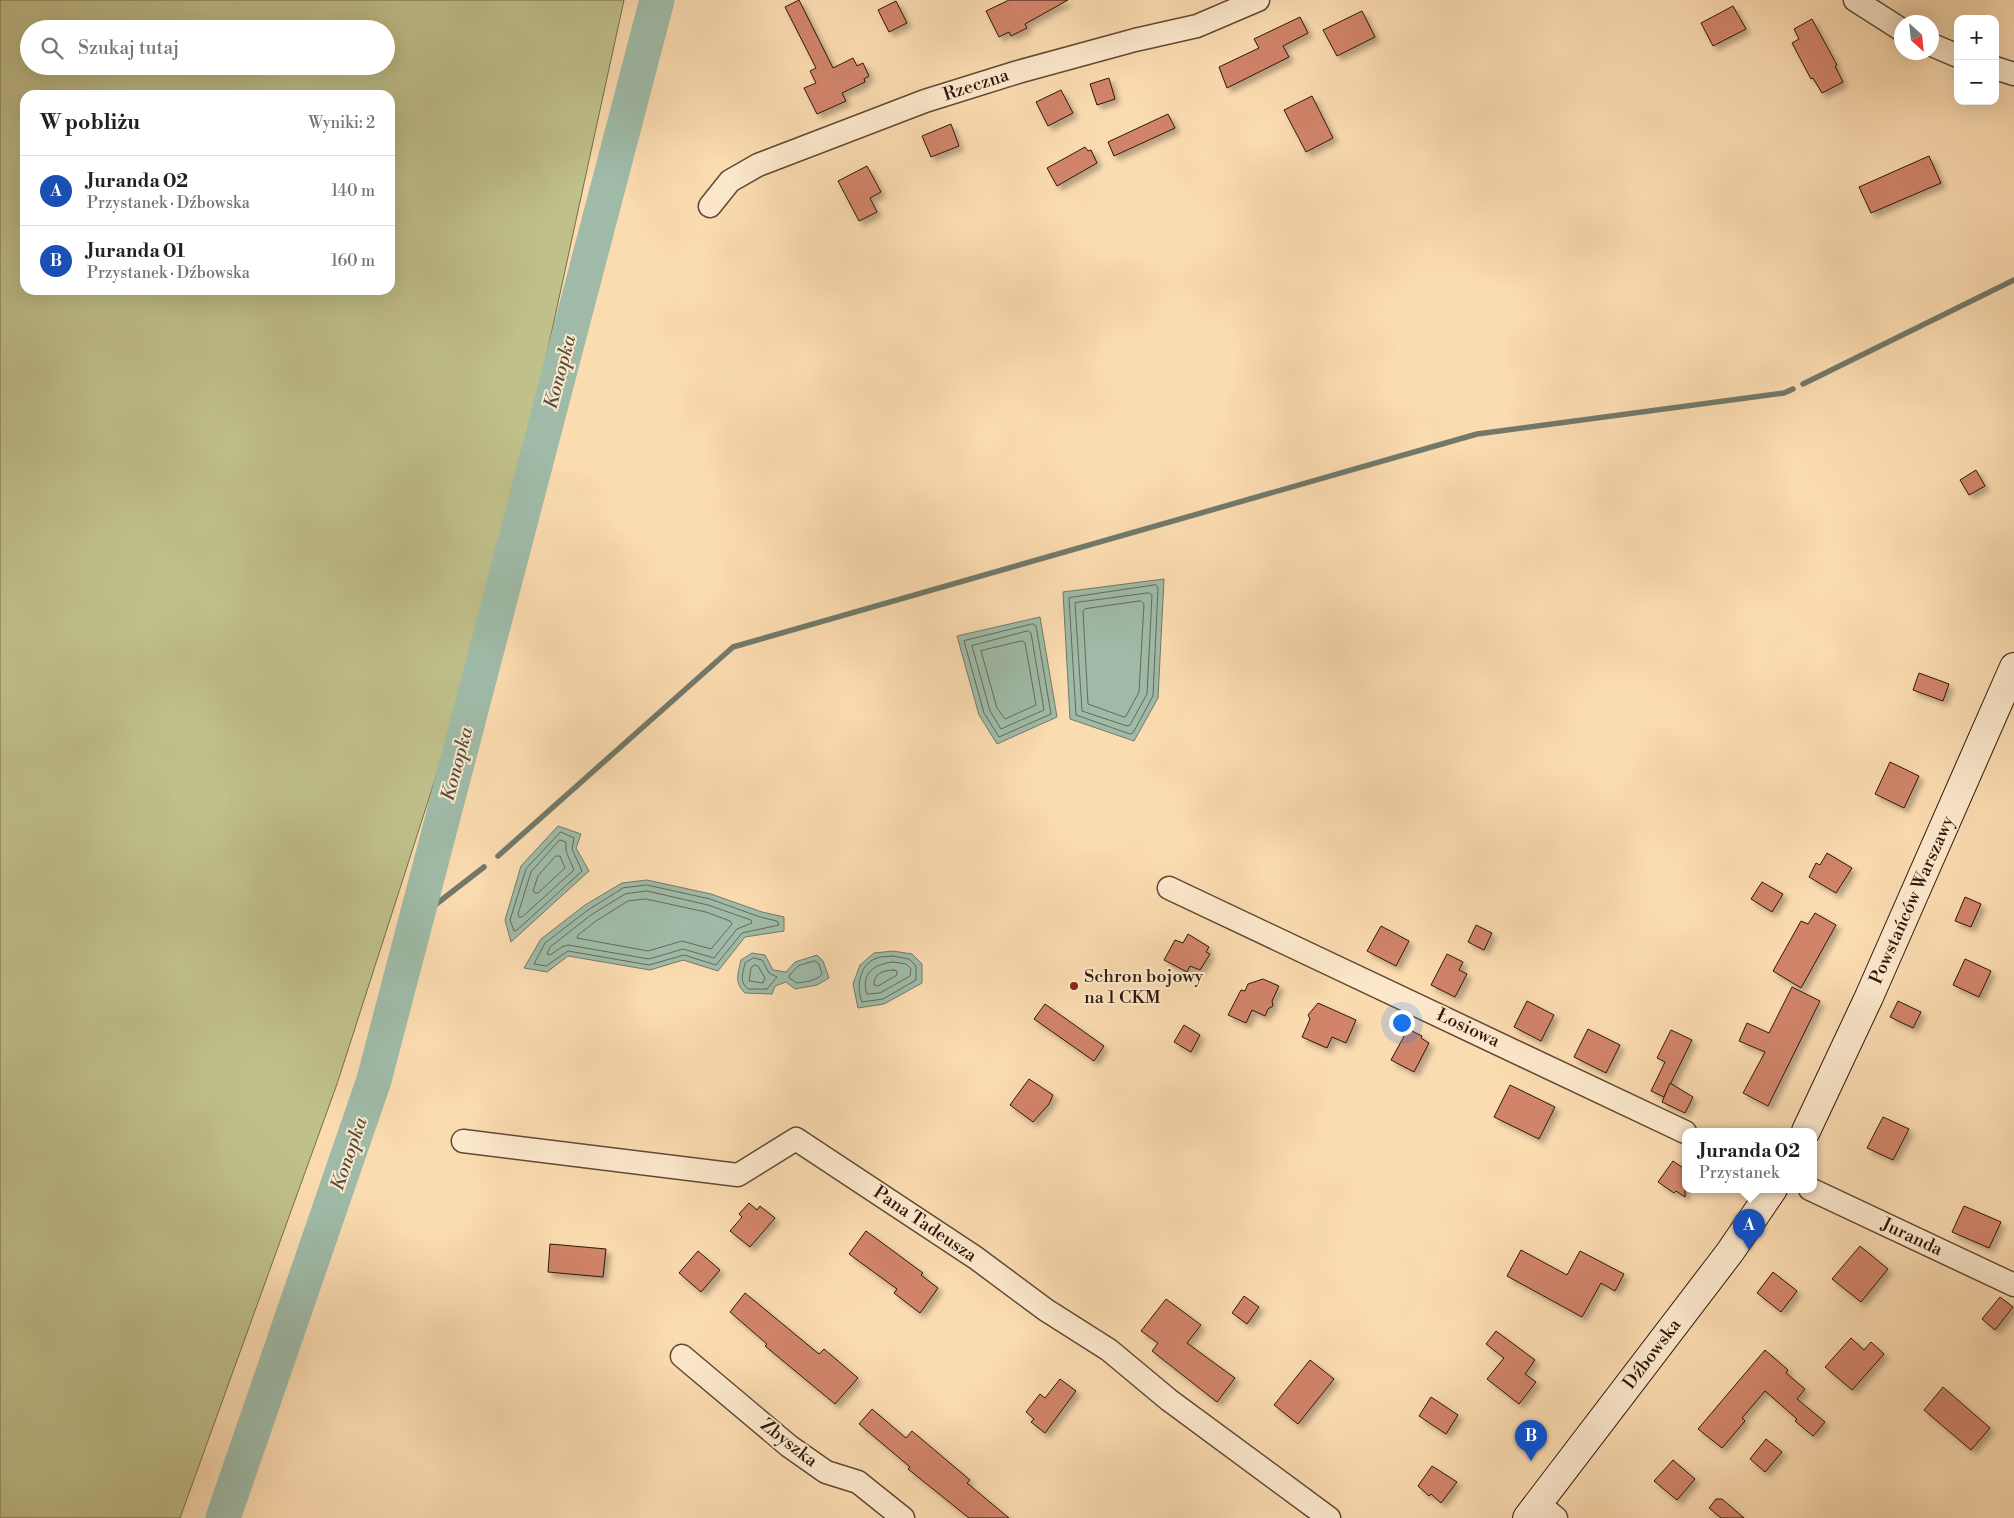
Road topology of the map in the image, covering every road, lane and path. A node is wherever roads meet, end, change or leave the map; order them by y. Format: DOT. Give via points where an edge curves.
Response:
graph roads {
  1 [pos="1258,0"];
  2 [pos="1855,0"];
  3 [pos="1894,25"];
  4 [pos="1939,48"];
  5 [pos="1954,54"];
  6 [pos="1999,69"];
  7 [pos="2014,74"];
  8 [pos="710,206"];
  9 [pos="2014,667"];
  10 [pos="1169,888"];
  11 [pos="1807,1128"];
  12 [pos="1682,1131"];
  13 [pos="463,1142"];
  14 [pos="1817,1192"];
  15 [pos="1771,1193"];
  16 [pos="2014,1285"];
  17 [pos="682,1356"];
  18 [pos="1540,1513"];
  19 [pos="903,1518"];
  20 [pos="1328,1518"];
  1 -- 8 [label="street, Rzeczna" via="1197,26 1018,72 925,102 758,165 730,181"];
  2 -- 3 [label="street"];
  4 -- 5 [label="street"];
  6 -- 7 [label="street"];
  9 -- 11 [label="main road, Powstańców Warszawy" via="1873,988"];
  10 -- 12 [label="street, Łosiowa"];
  13 -- 20 [label="street, Pana Tadeusza" via="738,1175 796,1139 1109,1350 1169,1400"];
  14 -- 16 [label="street, Juranda"];
  15 -- 18 [label="main road, Dźbowska"];
  17 -- 19 [label="street, Zbyszka" via="789,1446 826,1472 858,1482"];
}
